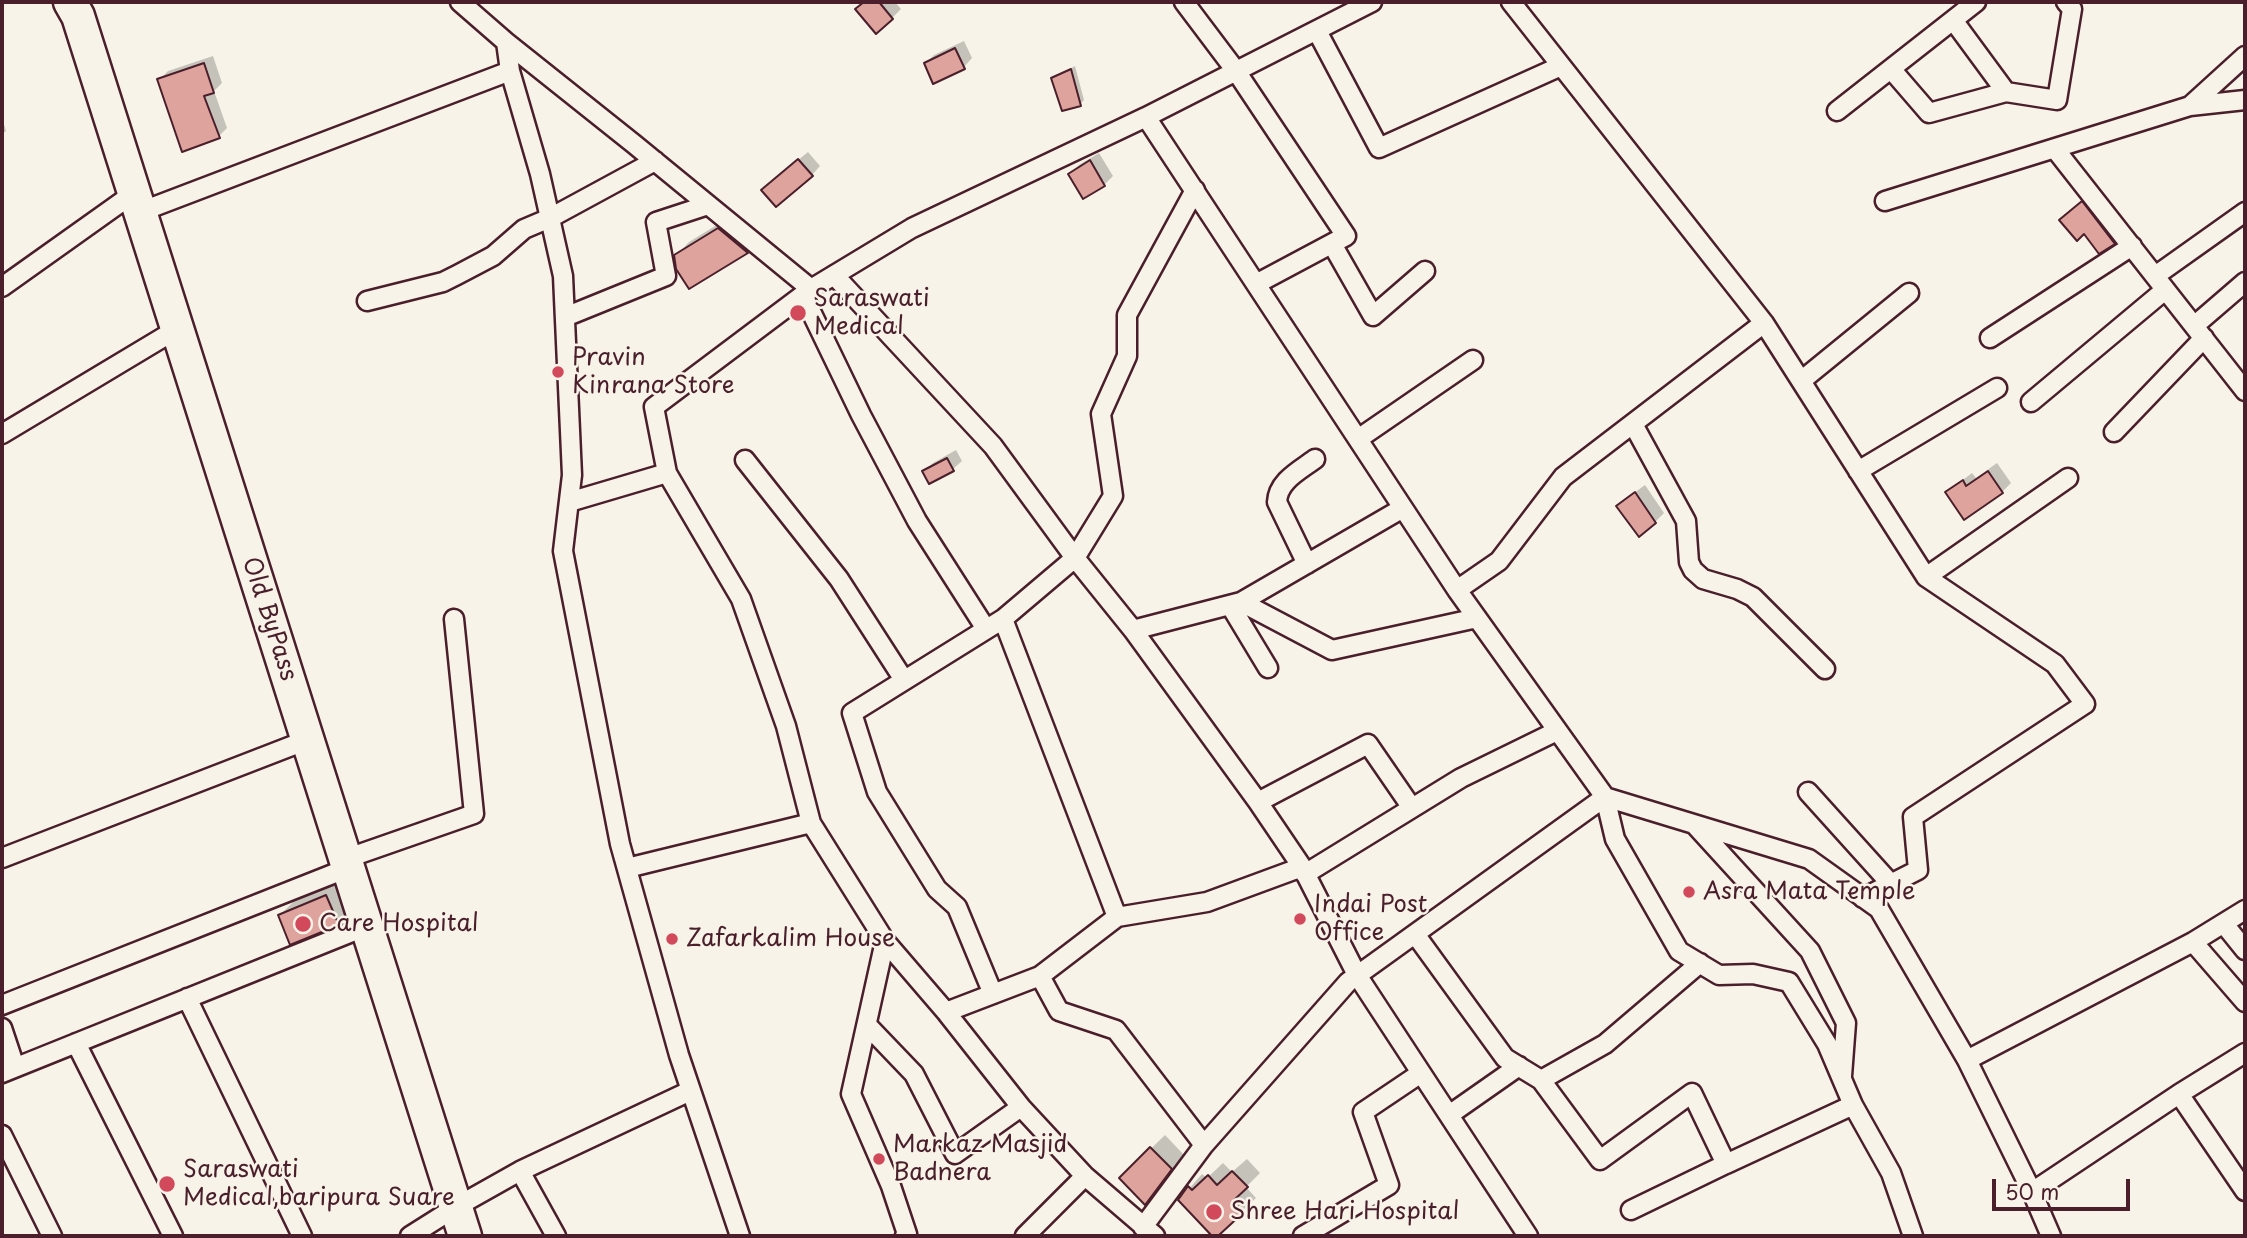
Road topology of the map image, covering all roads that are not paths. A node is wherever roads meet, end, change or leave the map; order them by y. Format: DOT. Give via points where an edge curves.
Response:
graph roads {
  1 [pos="70,2"];
  2 [pos="460,2"];
  3 [pos="1184,2"];
  4 [pos="1372,2"];
  5 [pos="1511,2"];
  6 [pos="1976,2"];
  7 [pos="2066,2"];
  8 [pos="1952,20"];
  9 [pos="1317,31"];
  10 [pos="506,42"];
  11 [pos="2245,57"];
  12 [pos="1561,66"];
  13 [pos="1891,68"];
  14 [pos="510,71"];
  15 [pos="1237,71"];
  16 [pos="2006,92"];
  17 [pos="2245,100"];
  18 [pos="2190,106"];
  19 [pos="1837,111"];
  20 [pos="1146,117"];
  21 [pos="2055,149"];
  22 [pos="655,161"];
  23 [pos="1195,190"];
  24 [pos="1885,201"];
  25 [pos="137,203"];
  26 [pos="708,205"];
  27 [pos="2245,212"];
  28 [pos="550,218"];
  29 [pos="1332,244"];
  30 [pos="2132,246"];
  31 [pos="1425,271"];
  32 [pos="834,275"];
  33 [pos="2245,282"];
  34 [pos="2160,283"];
  35 [pos="1256,284"];
  36 [pos="2,288"];
  37 [pos="807,292"];
  38 [pos="1909,293"];
  39 [pos="367,301"];
  40 [pos="565,317"];
  41 [pos="1764,323"];
  42 [pos="177,329"];
  43 [pos="2199,332"];
  44 [pos="1990,338"];
  45 [pos="1473,360"];
  46 [pos="1801,381"];
  47 [pos="1997,388"];
  48 [pos="2245,391"];
  49 [pos="2031,402"];
  50 [pos="1633,424"];
  51 [pos="2114,432"];
  52 [pos="2,434"];
  53 [pos="1358,439"];
  54 [pos="1315,459"];
  55 [pos="745,460"];
  56 [pos="1858,471"];
  57 [pos="667,472"];
  58 [pos="2068,478"];
  59 [pos="569,502"];
  60 [pos="1403,508"];
  61 [pos="1075,558"];
  62 [pos="1307,564"];
  63 [pos="1926,577"];
  64 [pos="1457,590"];
  65 [pos="1236,603"];
  66 [pos="1478,618"];
  67 [pos="1003,619"];
  68 [pos="454,620"];
  69 [pos="986,629"];
  70 [pos="1133,630"];
  71 [pos="1268,668"];
  72 [pos="1825,669"];
  73 [pos="904,680"];
  74 [pos="1558,731"];
  75 [pos="307,740"];
  76 [pos="1808,792"];
  77 [pos="1605,797"];
  78 [pos="1258,802"];
  79 [pos="1412,808"];
  80 [pos="811,822"];
  81 [pos="1694,823"];
  82 [pos="2,858"];
  83 [pos="347,863"];
  84 [pos="626,868"];
  85 [pos="1303,870"];
  86 [pos="1891,884"];
  87 [pos="1863,898"];
  88 [pos="2245,910"];
  89 [pos="1117,917"];
  90 [pos="2224,924"];
  91 [pos="366,926"];
  92 [pos="1415,934"];
  93 [pos="885,941"];
  94 [pos="2193,942"];
  95 [pos="2245,950"];
  96 [pos="1700,963"];
  97 [pos="1357,975"];
  98 [pos="1040,976"];
  99 [pos="993,994"];
  100 [pos="187,998"];
  101 [pos="2245,1002"];
  102 [pos="2,1006"];
  103 [pos="946,1012"];
  104 [pos="868,1026"];
  105 [pos="2,1028"];
  106 [pos="76,1043"];
  107 [pos="2245,1053"];
  108 [pos="1967,1060"];
  109 [pos="1519,1066"];
  110 [pos="8,1070"];
  111 [pos="1421,1073"];
  112 [pos="1541,1080"];
  113 [pos="1842,1080"];
  114 [pos="690,1091"];
  115 [pos="2179,1094"];
  116 [pos="1853,1105"];
  117 [pos="1021,1107"];
  118 [pos="1449,1115"];
  119 [pos="2,1135"];
  120 [pos="1204,1145"];
  121 [pos="1726,1164"];
  122 [pos="520,1171"];
  123 [pos="1085,1176"];
  124 [pos="2245,1191"];
  125 [pos="2032,1192"];
  126 [pos="1631,1210"];
  127 [pos="460,1222"];
  128 [pos="1149,1232"];
  129 [pos="52,1236"];
  130 [pos="173,1236"];
  131 [pos="302,1236"];
  132 [pos="410,1236"];
  133 [pos="556,1236"];
  134 [pos="740,1236"];
  135 [pos="905,1236"];
  136 [pos="1025,1236"];
  137 [pos="1303,1236"];
  138 [pos="1528,1236"];
  139 [pos="1913,1236"];
  140 [pos="2051,1236"];
  1 -- 25 [label="highway, Old ByPass"];
  2 -- 10 [label="street"];
  3 -- 15 [label="street"];
  4 -- 9 [label="street"];
  5 -- 12 [label="street"];
  6 -- 8 [label="street"];
  7 -- 16 [label="street" via="2072,9 2057,100"];
  8 -- 13 [label="street"];
  8 -- 16 [label="street"];
  9 -- 12 [label="street" via="1379,148"];
  9 -- 15 [label="street"];
  10 -- 14 [label="street"];
  10 -- 22 [label="street"];
  11 -- 18 [label="street"];
  12 -- 41 [label="street"];
  13 -- 16 [label="street" via="1929,113"];
  13 -- 19 [label="street"];
  14 -- 25 [label="street"];
  14 -- 28 [label="street"];
  15 -- 20 [label="street"];
  15 -- 29 [label="street" via="1346,236"];
  17 -- 18 [label="street"];
  18 -- 21 [label="street"];
  20 -- 23 [label="street"];
  20 -- 32 [label="street" via="912,228"];
  21 -- 24 [label="street"];
  21 -- 30 [label="street"];
  22 -- 26 [label="street"];
  22 -- 28 [label="street"];
  23 -- 35 [label="street"];
  23 -- 61 [label="street" via="1126,315 1127,356 1101,414 1113,496"];
  25 -- 36 [label="street"];
  25 -- 42 [label="highway, Old ByPass"];
  26 -- 37 [label="street"];
  26 -- 40 [label="street" via="656,222 666,276"];
  27 -- 34 [label="street"];
  28 -- 39 [label="street" via="524,229 493,256 443,282"];
  28 -- 40 [label="street" via="563,276"];
  29 -- 31 [label="street" via="1373,316"];
  29 -- 35 [label="street"];
  30 -- 34 [label="street"];
  30 -- 44 [label="street"];
  32 -- 37 [label="street"];
  32 -- 61 [label="street" via="993,446"];
  33 -- 43 [label="street"];
  34 -- 43 [label="street"];
  34 -- 49 [label="street"];
  35 -- 53 [label="street"];
  37 -- 57 [label="street" via="653,407"];
  37 -- 69 [label="street" via="861,415 917,521"];
  38 -- 46 [label="street"];
  40 -- 59 [label="street" via="572,475"];
  41 -- 46 [label="street"];
  41 -- 50 [label="street"];
  42 -- 52 [label="street"];
  42 -- 75 [label="highway, Old ByPass"];
  43 -- 48 [label="street"];
  43 -- 51 [label="street"];
  45 -- 53 [label="street"];
  46 -- 56 [label="street"];
  47 -- 56 [label="street"];
  50 -- 64 [label="street" via="1563,477 1499,561"];
  50 -- 72 [label="street" via="1686,521 1693,570 1703,579 1753,597"];
  53 -- 60 [label="street"];
  54 -- 62 [label="street" via="1277,492 1279,511"];
  55 -- 73 [label="street" via="839,579"];
  56 -- 63 [label="street"];
  57 -- 59 [label="street"];
  57 -- 80 [label="street" via="741,599 786,726"];
  58 -- 63 [label="street"];
  59 -- 84 [label="street" via="563,551"];
  60 -- 62 [label="street"];
  60 -- 64 [label="street"];
  61 -- 67 [label="street"];
  61 -- 70 [label="street"];
  62 -- 65 [label="street"];
  63 -- 86 [label="street" via="2055,664 2085,704 1913,817 1918,870"];
  64 -- 66 [label="street"];
  65 -- 66 [label="street" via="1332,650"];
  65 -- 70 [label="street"];
  65 -- 71 [label="street"];
  66 -- 74 [label="street"];
  67 -- 69 [label="street"];
  67 -- 89 [label="street"];
  68 -- 83 [label="street" via="474,814"];
  69 -- 73 [label="street"];
  70 -- 78 [label="street"];
  73 -- 99 [label="street" via="852,713 877,792 937,889 957,906"];
  74 -- 77 [label="street"];
  74 -- 79 [label="street" via="1461,778"];
  75 -- 82 [label="street"];
  75 -- 83 [label="highway, Old ByPass"];
  76 -- 86 [label="street"];
  77 -- 81 [label="street"];
  77 -- 92 [label="street"];
  77 -- 96 [label="street" via="1615,839 1679,951"];
  78 -- 79 [label="street" via="1368,744"];
  78 -- 85 [label="street"];
  79 -- 85 [label="street"];
  80 -- 84 [label="street"];
  80 -- 93 [label="street"];
  81 -- 87 [label="street" via="1809,859"];
  81 -- 113 [label="street" via="1810,951 1846,1023"];
  83 -- 91 [label="highway, Old ByPass"];
  83 -- 102 [label="street"];
  84 -- 114 [label="street"];
  85 -- 89 [label="street" via="1207,902"];
  85 -- 97 [label="street"];
  86 -- 87 [label="street"];
  87 -- 108 [label="street" via="1879,909"];
  88 -- 90 [label="street"];
  89 -- 98 [label="street"];
  90 -- 94 [label="street"];
  90 -- 95 [label="street"];
  91 -- 100 [label="street"];
  91 -- 127 [label="highway, Old ByPass"];
  92 -- 97 [label="street"];
  92 -- 109 [label="street" via="1505,1058"];
  93 -- 103 [label="street"];
  93 -- 104 [label="street"];
  94 -- 101 [label="street"];
  94 -- 108 [label="street"];
  96 -- 112 [label="street" via="1605,1044"];
  96 -- 113 [label="street" via="1719,975 1753,974 1789,982 1827,1044"];
  97 -- 111 [label="street"];
  97 -- 120 [label="street"];
  98 -- 99 [label="street"];
  98 -- 120 [label="street" via="1059,1011 1116,1030"];
  99 -- 103 [label="street"];
  100 -- 106 [label="street"];
  100 -- 131 [label="street"];
  103 -- 117 [label="street"];
  104 -- 117 [label="street" via="914,1074 955,1154"];
  104 -- 135 [label="street" via="851,1094 891,1186"];
  105 -- 110 [label="street"];
  106 -- 110 [label="street"];
  106 -- 130 [label="street"];
  107 -- 115 [label="street"];
  108 -- 125 [label="street"];
  109 -- 112 [label="street"];
  109 -- 118 [label="street"];
  111 -- 118 [label="street"];
  111 -- 137 [label="street" via="1363,1112 1390,1185"];
  112 -- 121 [label="street" via="1600,1160 1692,1093"];
  113 -- 116 [label="street"];
  114 -- 122 [label="street"];
  114 -- 134 [label="street"];
  115 -- 124 [label="street"];
  115 -- 125 [label="street"];
  116 -- 121 [label="street"];
  116 -- 139 [label="street" via="1891,1173"];
  117 -- 123 [label="street"];
  118 -- 138 [label="street"];
  119 -- 129 [label="street"];
  120 -- 128 [label="street"];
  121 -- 126 [label="street"];
  122 -- 127 [label="street"];
  122 -- 133 [label="street"];
  123 -- 128 [label="street"];
  123 -- 136 [label="street"];
  125 -- 140 [label="street"];
  127 -- 132 [label="street"];
}
